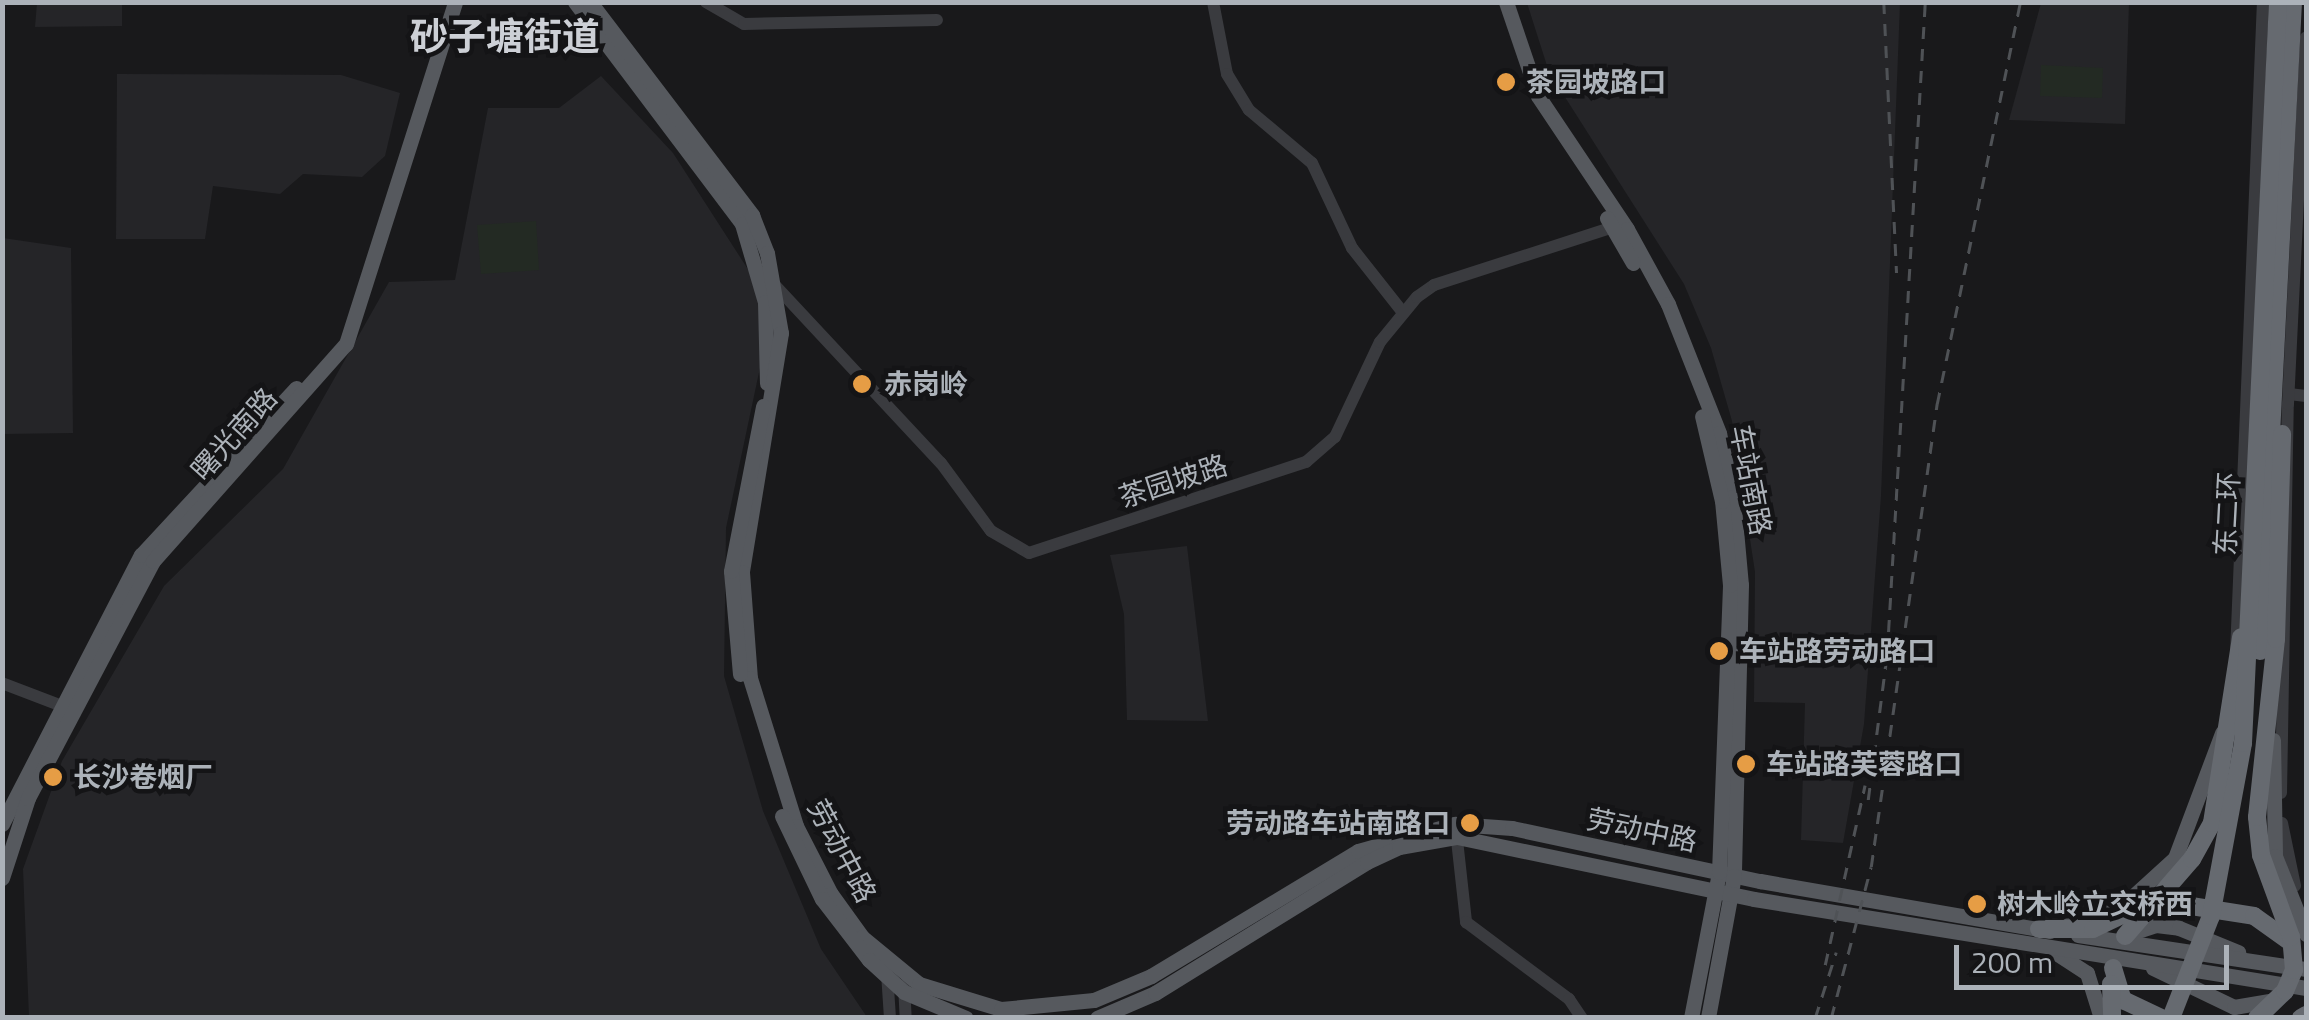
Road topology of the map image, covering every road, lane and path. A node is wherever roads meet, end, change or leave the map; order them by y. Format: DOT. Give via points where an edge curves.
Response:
graph roads {
  1 [pos="447,2"];
  2 [pos="456,2"];
  3 [pos="575,2"];
  4 [pos="590,2"];
  5 [pos="706,2"];
  6 [pos="1213,2"];
  7 [pos="1498,2"];
  8 [pos="1506,2"];
  9 [pos="2264,2"];
  10 [pos="2278,2"];
  11 [pos="2293,2"];
  12 [pos="938,20"];
  13 [pos="2306,37"];
  14 [pos="1619,226"];
  15 [pos="759,268"];
  16 [pos="778,287"];
  17 [pos="1402,310"];
  18 [pos="2283,368"];
  19 [pos="2306,376"];
  20 [pos="2289,394"];
  21 [pos="2306,396"];
  22 [pos="2249,608"];
  23 [pos="2236,656"];
  24 [pos="2,683"];
  25 [pos="2272,698"];
  26 [pos="70,709"];
  27 [pos="2228,723"];
  28 [pos="2,824"];
  29 [pos="1456,830"];
  30 [pos="1726,874"];
  31 [pos="2,878"];
  32 [pos="1722,892"];
  33 [pos="2306,917"];
  34 [pos="1976,928"];
  35 [pos="2306,934"];
  36 [pos="2125,936"];
  37 [pos="2041,938"];
  38 [pos="2294,951"];
  39 [pos="2136,960"];
  40 [pos="2270,963"];
  41 [pos="2306,969"];
  42 [pos="895,977"];
  43 [pos="2306,988"];
  44 [pos="904,992"];
  45 [pos="2278,999"];
  46 [pos="2112,1009"];
  47 [pos="890,1018"];
  48 [pos="906,1018"];
  49 [pos="966,1018"];
  50 [pos="1097,1018"];
  51 [pos="1582,1018"];
  52 [pos="1690,1018"];
  53 [pos="1708,1018"];
  54 [pos="2100,1018"];
  55 [pos="2161,1018"];
  56 [pos="2171,1018"];
  57 [pos="2183,1018"];
  58 [pos="2257,1018"];
  1 -- 26 [label="main road, 曙光南路" via="339,340 141,555"];
  2 -- 26 [label="main road, 曙光南路" via="346,344 152,561"];
  3 -- 15 [label="main road, 劳动中路" via="742,224"];
  4 -- 16 [label="main road, 劳动中路" via="752,216"];
  5 -- 12 [label="street" via="744,24"];
  6 -- 17 [label="street" via="1228,74 1249,110 1312,163 1352,248"];
  7 -- 14 [label="main road, 车站南路" via="1532,103"];
  8 -- 14 [label="main road, 车站南路" via="1538,96"];
  9 -- 23 [label="street"];
  10 -- 22 [label="highway, 东二环"];
  11 -- 18 [label="highway, 东二环"];
  13 -- 18 [label="street"];
  14 -- 17 [label="street, 茶园坡路" via="1434,285"];
  14 -- 30 [label="main road, 车站南路" via="1696,401 1722,501 1730,584"];
  15 -- 16 [label="street, 茶园坡路"];
  15 -- 42 [label="main road, 劳动中路" via="769,366 731,570 733,647 794,847 832,915"];
  16 -- 17 [label="street, 茶园坡路" via="940,463 991,531 1030,553 1306,462 1335,437"];
  16 -- 42 [label="main road, 劳动中路" via="780,364 742,572 744,648 796,826 841,910"];
  18 -- 19 [label="street"];
  18 -- 20 [label="street"];
  18 -- 25 [label="highway"];
  18 -- 57 [label="highway, 东二环" via="2249,772 2218,935"];
  20 -- 21 [label="street"];
  20 -- 33 [label="street" via="2282,835"];
  22 -- 23 [label="highway"];
  22 -- 56 [label="highway, 东二环" via="2243,743 2218,886 2200,953"];
  23 -- 27 [label="highway"];
  24 -- 26 [label="street"];
  25 -- 35 [label="main road" via="2271,828 2283,882"];
  25 -- 38 [label="highway" via="2258,835"];
  26 -- 28 [label="main road, 曙光南路"];
  26 -- 31 [label="main road, 曙光南路" via="28,798"];
  27 -- 36 [label="highway" via="2212,823"];
  27 -- 37 [label="main road" via="2175,858 2131,898"];
  29 -- 30 [label="main road, 劳动中路" via="1512,828"];
  29 -- 32 [label="main road, 劳动中路"];
  29 -- 42 [label="main road, 劳动中路" via="1358,850 1151,976 1094,1000 1001,1009"];
  29 -- 50 [label="main road, 劳动中路" via="1367,862 1155,993"];
  29 -- 51 [label="street" via="1466,922 1569,999"];
  30 -- 32 [label="main road, 车站南路"];
  30 -- 34 [label="main road, 劳动中路"];
  32 -- 34 [label="main road, 劳动中路"];
  32 -- 52 [label="main road, 车站南路"];
  32 -- 53 [label="main road, 车站南路"];
  34 -- 37 [label="main road"];
  36 -- 40 [label="main road" via="2156,924 2179,928"];
  37 -- 38 [label="highway" via="2110,923 2154,904 2232,911 2276,927"];
  37 -- 39 [label="main road"];
  37 -- 40 [label="main road"];
  37 -- 54 [label="main road" via="2087,973"];
  38 -- 45 [label="highway" via="2291,980"];
  39 -- 43 [label="main road"];
  39 -- 45 [label="main road" via="2234,1006"];
  40 -- 41 [label="main road"];
  42 -- 44 [label="main road, 劳动中路"];
  42 -- 47 [label="street"];
  44 -- 48 [label="street"];
  44 -- 49 [label="main road, 劳动中路"];
  45 -- 58 [label="highway"];
  46 -- 55 [label="highway" via="2113,968 2123,1000"];
}
